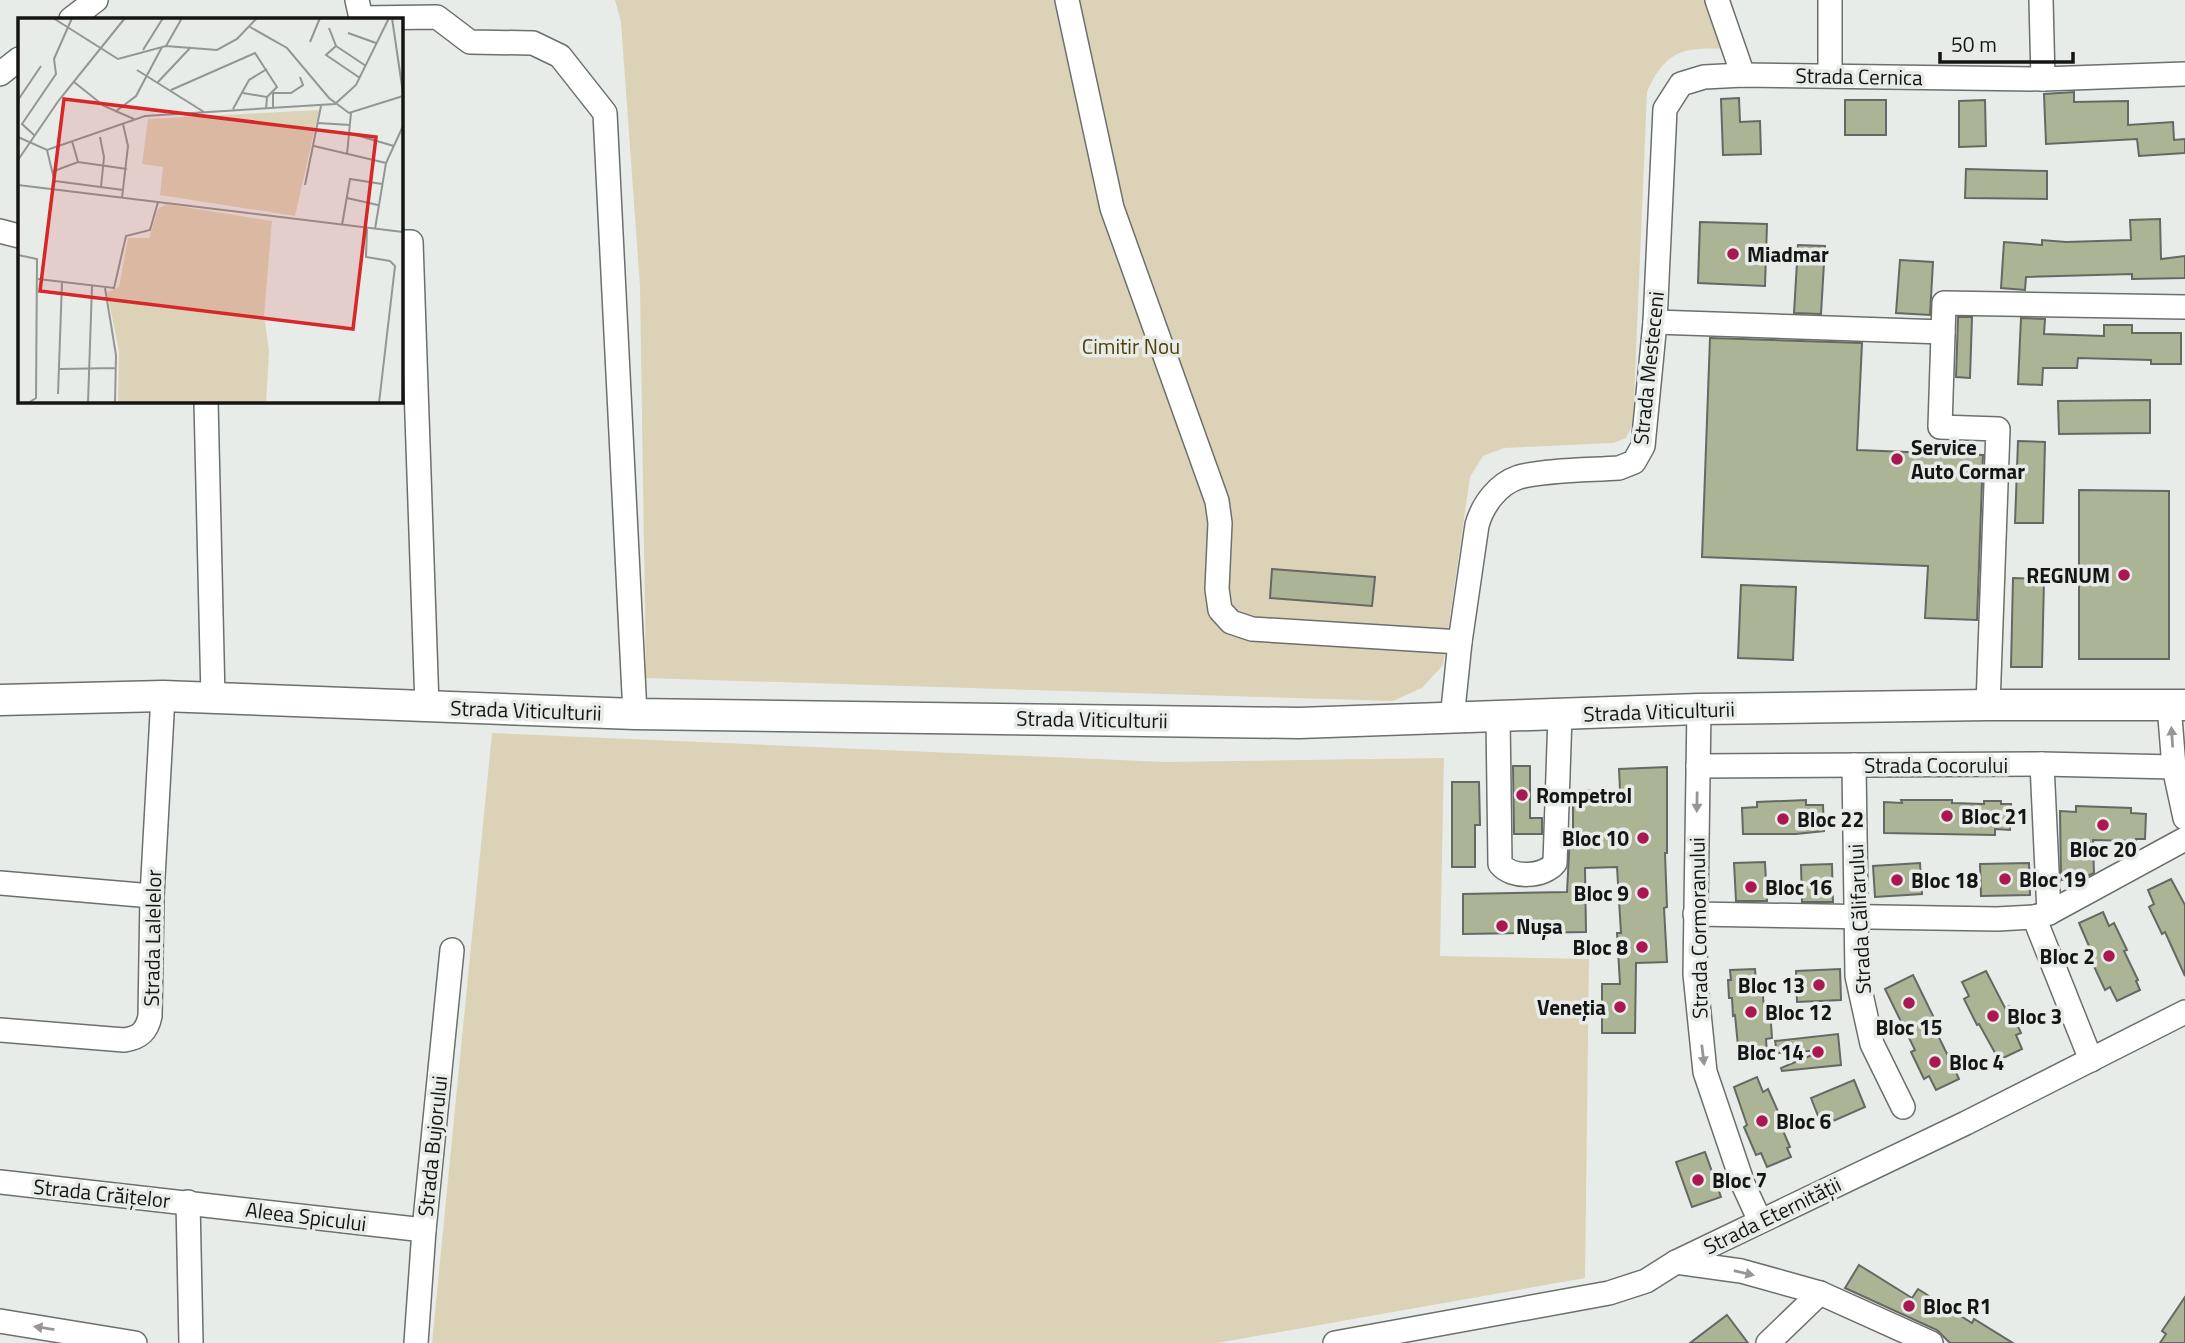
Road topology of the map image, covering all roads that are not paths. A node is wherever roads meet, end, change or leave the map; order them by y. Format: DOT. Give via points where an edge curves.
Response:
graph roads {
  1 [pos="96,0"];
  2 [pos="357,0"];
  3 [pos="1067,0"];
  4 [pos="1717,0"];
  5 [pos="1830,0"];
  6 [pos="2041,0"];
  7 [pos="72,18"];
  8 [pos="18,60"];
  9 [pos="0,74"];
  10 [pos="2185,74"];
  11 [pos="1743,75"];
  12 [pos="1830,75"];
  13 [pos="2043,79"];
  14 [pos="0,231"];
  15 [pos="18,236"];
  16 [pos="402,243"];
  17 [pos="2185,307"];
  18 [pos="1655,322"];
  19 [pos="1943,332"];
  20 [pos="206,402"];
  21 [pos="1460,642"];
  22 [pos="163,696"];
  23 [pos="213,698"];
  24 [pos="0,700"];
  25 [pos="1988,705"];
  26 [pos="2177,705"];
  27 [pos="427,706"];
  28 [pos="1699,709"];
  29 [pos="635,714"];
  30 [pos="1559,715"];
  31 [pos="1498,717"];
  32 [pos="1452,719"];
  33 [pos="2042,764"];
  34 [pos="1854,765"];
  35 [pos="1698,766"];
  36 [pos="2174,767"];
  37 [pos="2185,818"];
  38 [pos="2185,839"];
  39 [pos="0,883"];
  40 [pos="152,896"];
  41 [pos="1695,914"];
  42 [pos="2041,915"];
  43 [pos="1855,917"];
  44 [pos="452,950"];
  45 [pos="2185,1012"];
  46 [pos="0,1030"];
  47 [pos="2091,1060"];
  48 [pos="1903,1107"];
  49 [pos="0,1182"];
  50 [pos="188,1202"];
  51 [pos="1760,1221"];
  52 [pos="424,1230"];
  53 [pos="1676,1262"];
  54 [pos="1820,1293"];
  55 [pos="0,1321"];
  56 [pos="1900,1336"];
  57 [pos="135,1343"];
  58 [pos="191,1343"];
  59 [pos="416,1343"];
  60 [pos="1335,1343"];
  61 [pos="1768,1343"];
  62 [pos="1931,1343"];
  1 -- 7 [label="street"];
  2 -- 29 [label="street" via="361,18 437,17 470,43 533,43 560,56 605,113"];
  3 -- 21 [label="street" via="1112,208 1217,501 1220,610 1231,622 1252,629"];
  4 -- 11 [label="street"];
  5 -- 12 [label="street"];
  6 -- 13 [label="street"];
  8 -- 9 [label="street"];
  10 -- 13 [label="street, Strada Cernica"];
  11 -- 12 [label="street, Strada Cernica"];
  11 -- 18 [label="street, Strada Mesteceni" via="1704,77 1681,84 1665,109"];
  12 -- 13 [label="street, Strada Cernica"];
  14 -- 15 [label="street"];
  16 -- 27 [label="street" via="411,242"];
  17 -- 19 [label="street" via="1944,303"];
  18 -- 19 [label="street"];
  18 -- 21 [label="street, Strada Mesteceni" via="1643,446 1634,462 1619,468 1519,478 1500,488 1481,509"];
  19 -- 25 [label="street" via="1940,427 1998,429"];
  20 -- 23 [label="street"];
  21 -- 32 [label="street, Strada Mesteceni"];
  22 -- 23 [label="main road, Strada Viticulturii"];
  22 -- 24 [label="main road, Strada Viticulturii"];
  22 -- 40 [label="street, Strada Lalelelor"];
  23 -- 27 [label="main road, Strada Viticulturii"];
  25 -- 26 [label="main road, Strada Viticulturii"];
  25 -- 28 [label="main road, Strada Viticulturii"];
  36 -- 26 [label="street, one-way"];
  27 -- 29 [label="main road, Strada Viticulturii"];
  28 -- 30 [label="main road, Strada Viticulturii"];
  28 -- 35 [label="street, Strada Cormoranului"];
  29 -- 32 [label="main road, Strada Viticulturii" via="1299,723"];
  30 -- 31 [label="main road, Strada Viticulturii"];
  30 -- 31 [label="street" via="1555,863 1549,870 1531,874 1512,873 1500,864"];
  31 -- 32 [label="main road, Strada Viticulturii"];
  33 -- 34 [label="street, Strada Cocorului"];
  33 -- 36 [label="street, Strada Cocorului"];
  33 -- 42 [label="street"];
  34 -- 35 [label="street, Strada Cocorului"];
  34 -- 43 [label="street, Strada Călifarului"];
  35 -- 41 [label="street, Strada Cormoranului, one-way"];
  36 -- 37 [label="street"];
  38 -- 42 [label="street"];
  39 -- 40 [label="street"];
  40 -- 46 [label="street, Strada Lalelelor" via="150,1016 142,1034 124,1040"];
  41 -- 43 [label="street"];
  41 -- 51 [label="street, Strada Cormoranului, one-way" via="1695,974 1705,1072"];
  42 -- 43 [label="street" via="1997,919"];
  42 -- 47 [label="street"];
  43 -- 48 [label="street, Strada Călifarului" via="1857,976 1872,1044"];
  44 -- 52 [label="street, Strada Bujorului"];
  45 -- 47 [label="street, Strada Eternității"];
  47 -- 51 [label="street, Strada Eternității"];
  49 -- 50 [label="street, Strada Crăițelor"];
  50 -- 52 [label="street, Aleea Spicului"];
  50 -- 58 [label="street, Strada Crăițelor"];
  51 -- 53 [label="street, Strada Eternității"];
  52 -- 59 [label="street, Strada Bujorului"];
  53 -- 54 [label="street, one-way" via="1741,1271"];
  53 -- 60 [label="street, Strada Eternității" via="1646,1281 1609,1293"];
  54 -- 56 [label="street"];
  54 -- 61 [label="street"];
  57 -- 55 [label="street, one-way"];
  56 -- 62 [label="street"];
}
